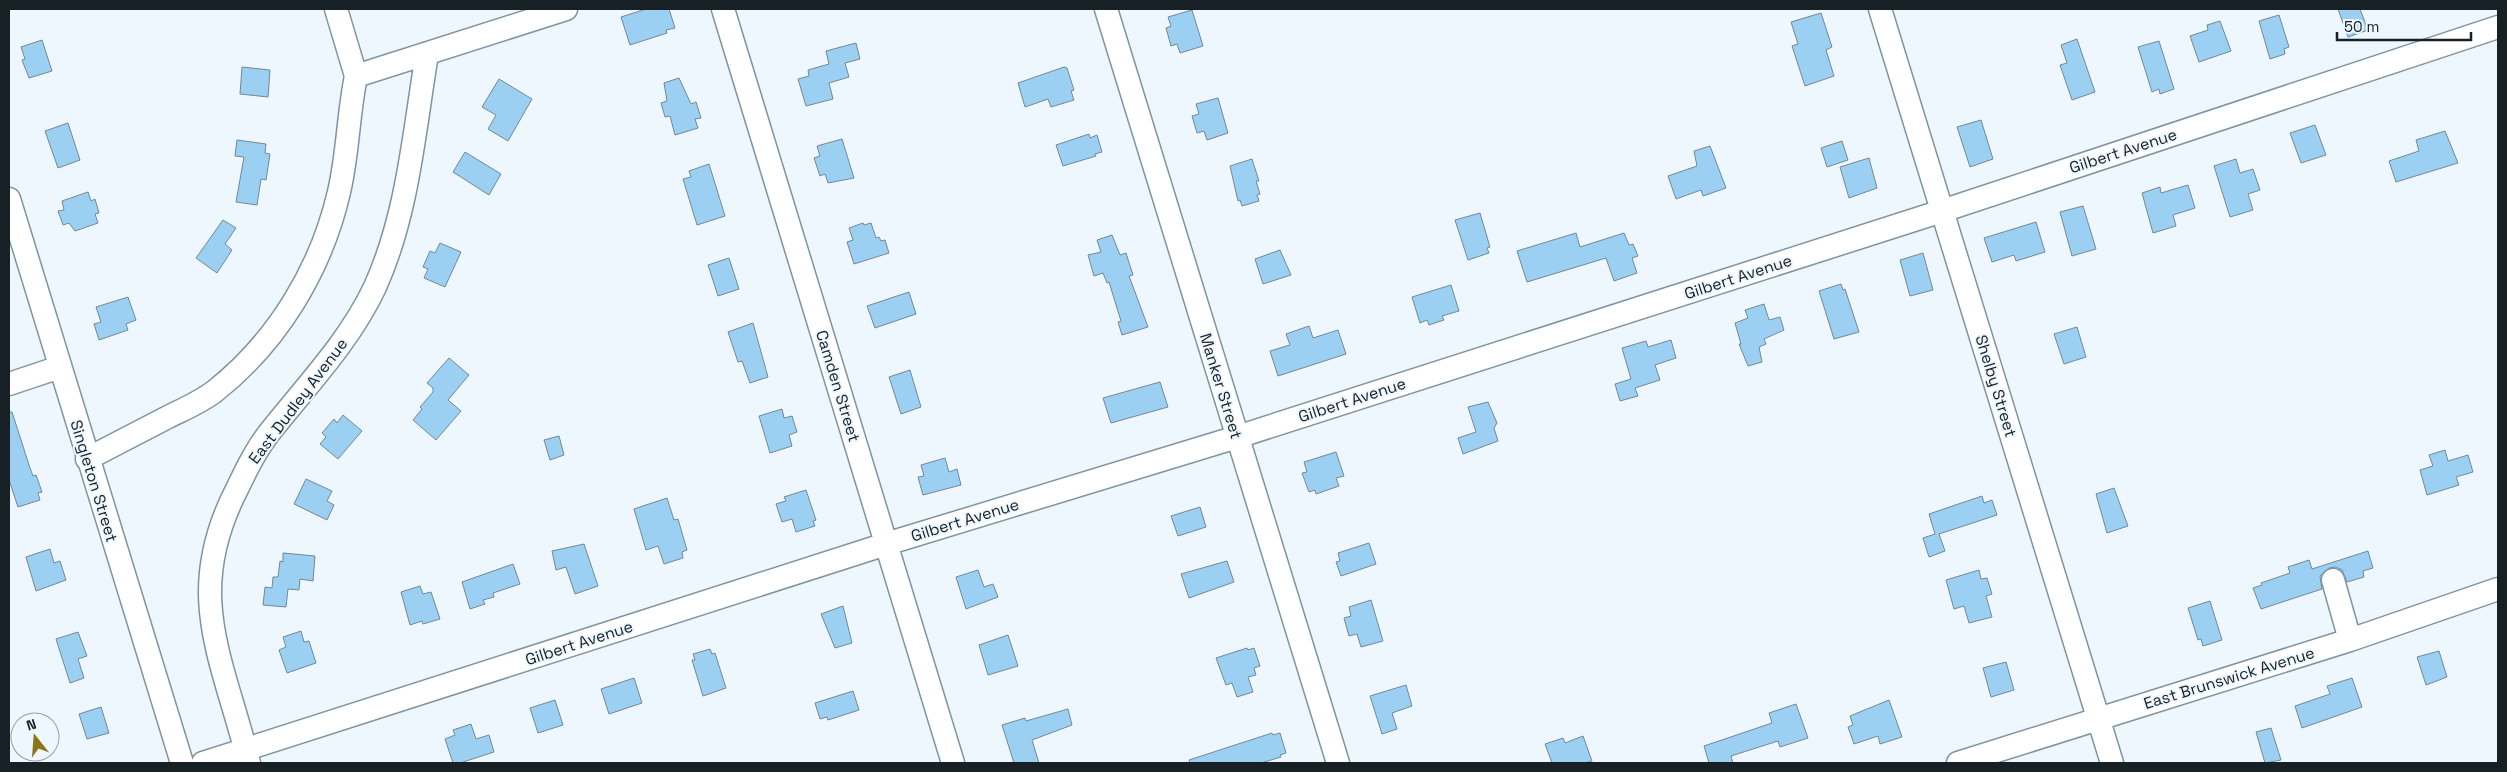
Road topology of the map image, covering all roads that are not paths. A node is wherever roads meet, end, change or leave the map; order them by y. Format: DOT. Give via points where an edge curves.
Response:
graph roads {
  1 [pos="336,9"];
  2 [pos="566,9"];
  3 [pos="723,9"];
  4 [pos="1106,9"];
  5 [pos="1880,9"];
  6 [pos="2498,27"];
  7 [pos="427,54"];
  8 [pos="356,76"];
  9 [pos="9,198"];
  10 [pos="1942,211"];
  11 [pos="60,367"];
  12 [pos="9,384"];
  13 [pos="1237,437"];
  14 [pos="87,458"];
  15 [pos="886,544"];
  16 [pos="2333,580"];
  17 [pos="2498,589"];
  18 [pos="2350,640"];
  19 [pos="2098,719"];
  20 [pos="247,756"];
  21 [pos="182,763"];
  22 [pos="203,763"];
  23 [pos="952,763"];
  24 [pos="1338,763"];
  25 [pos="1958,763"];
  26 [pos="2112,763"];
  1 -- 8 [label="street"];
  2 -- 7 [label="street"];
  3 -- 15 [label="street, Camden Street"];
  4 -- 13 [label="street, Manker Street"];
  5 -- 10 [label="street, Shelby Street"];
  6 -- 10 [label="street, Gilbert Avenue"];
  7 -- 8 [label="street"];
  7 -- 20 [label="street, East Dudley Avenue" via="403,202 390,249 375,286 349,334 272,429 249,464 218,533 209,572 210,608"];
  8 -- 14 [label="street" via="343,174 332,219 311,271 280,322 250,360 213,392"];
  9 -- 11 [label="street, Singleton Street"];
  10 -- 13 [label="street, Gilbert Avenue"];
  10 -- 19 [label="street, Shelby Street"];
  11 -- 12 [label="street"];
  11 -- 14 [label="street, Singleton Street"];
  13 -- 15 [label="street, Gilbert Avenue"];
  13 -- 24 [label="street, Manker Street"];
  14 -- 21 [label="street, Singleton Street"];
  15 -- 20 [label="street, Gilbert Avenue"];
  15 -- 23 [label="street, Camden Street"];
  16 -- 18 [label="street"];
  17 -- 18 [label="street, East Brunswick Avenue"];
  18 -- 19 [label="street, East Brunswick Avenue"];
  19 -- 25 [label="street, East Brunswick Avenue"];
  19 -- 26 [label="street, Shelby Street"];
  20 -- 22 [label="street, Gilbert Avenue"];
}
